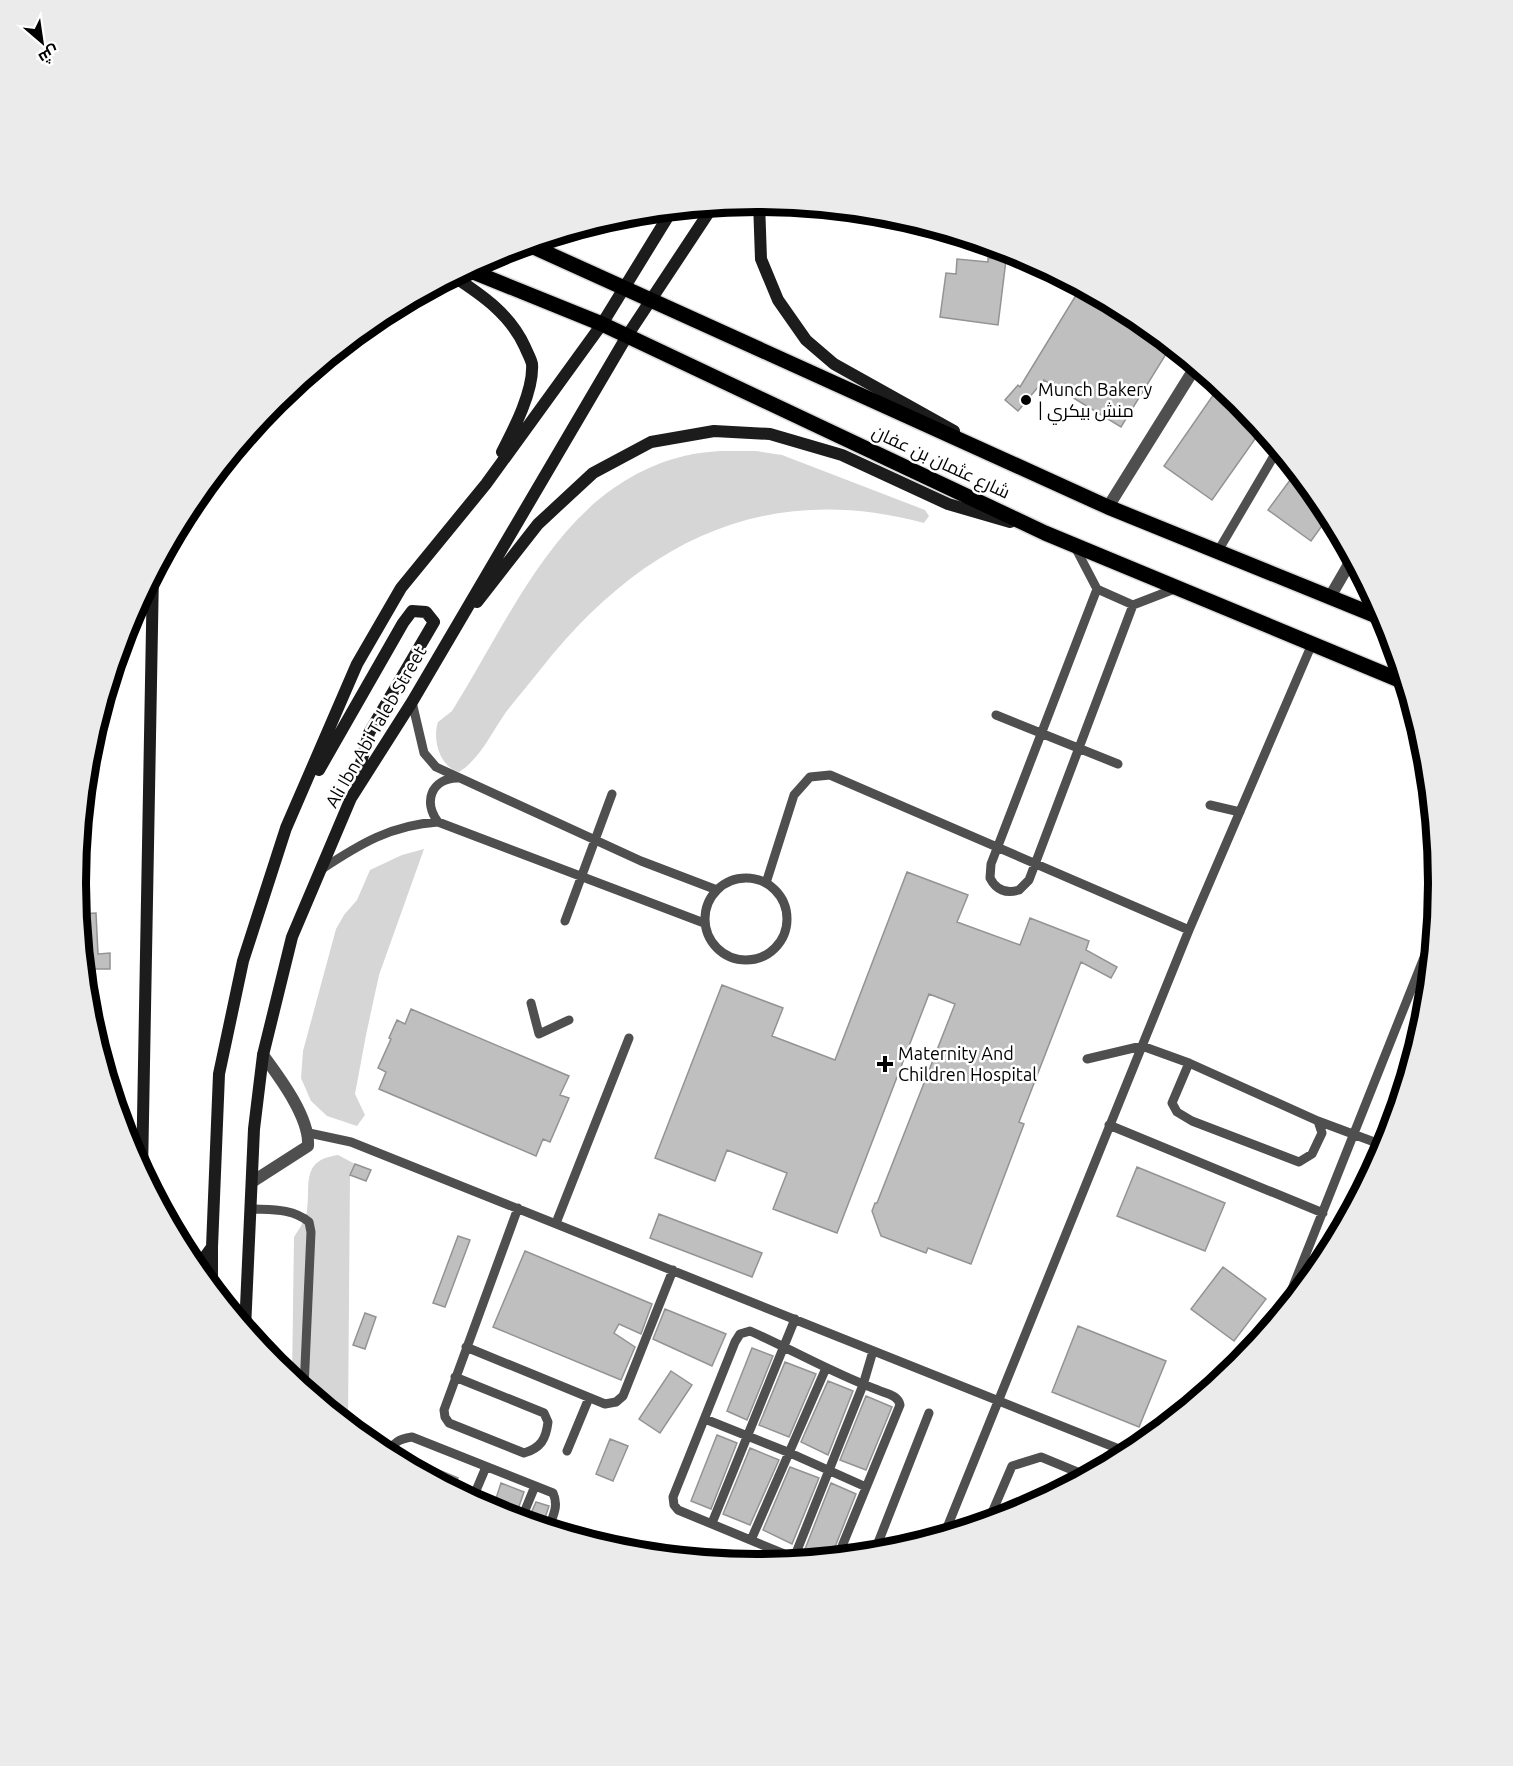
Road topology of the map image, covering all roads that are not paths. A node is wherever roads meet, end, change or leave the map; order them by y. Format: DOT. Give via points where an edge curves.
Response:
graph roads {
  1 [pos="759,212"];
  2 [pos="708,214"];
  3 [pos="667,218"];
  4 [pos="538,249"];
  5 [pos="477,273"];
  6 [pos="460,281"];
  7 [pos="627,288"];
  8 [pos="651,299"];
  9 [pos="602,324"];
  10 [pos="627,336"];
  11 [pos="1192,373"];
  12 [pos="1274,456"];
  13 [pos="486,484"];
  14 [pos="1108,507"];
  15 [pos="1045,533"];
  16 [pos="1074,545"];
  17 [pos="1218,551"];
  18 [pos="1348,566"];
  19 [pos="1177,588"];
  20 [pos="1097,589"];
  21 [pos="153,591"];
  22 [pos="1330,597"];
  23 [pos="1133,605"];
  24 [pos="1370,613"];
  25 [pos="447,640"];
  26 [pos="1312,644"];
  27 [pos="1396,679"];
  28 [pos="412,702"];
  29 [pos="996,715"];
  30 [pos="1042,733"];
  31 [pos="1080,747"];
  32 [pos="1118,764"];
  33 [pos="436,767"];
  34 [pos="459,777"];
  35 [pos="436,786"];
  36 [pos="612,794"];
  37 [pos="351,798"];
  38 [pos="1210,805"];
  39 [pos="1240,812"];
  40 [pos="438,822"];
  41 [pos="286,828"];
  42 [pos="594,840"];
  43 [pos="998,848"];
  44 [pos="1036,865"];
  45 [pos="322,869"];
  46 [pos="581,876"];
  47 [pos="766,883"];
  48 [pos="717,890"];
  49 [pos="565,921"];
  50 [pos="704,923"];
  51 [pos="1189,930"];
  52 [pos="1423,960"];
  53 [pos="531,1003"];
  54 [pos="569,1020"];
  55 [pos="629,1038"];
  56 [pos="1142,1046"];
  57 [pos="263,1055"];
  58 [pos="1087,1059"];
  59 [pos="1189,1063"];
  60 [pos="1318,1121"];
  61 [pos="1110,1125"];
  62 [pos="309,1133"];
  63 [pos="1354,1135"];
  64 [pos="1375,1142"];
  65 [pos="141,1150"];
  66 [pos="252,1182"];
  67 [pos="518,1208"];
  68 [pos="250,1209"];
  69 [pos="1323,1213"];
  70 [pos="556,1223"];
  71 [pos="212,1247"];
  72 [pos="202,1260"];
  73 [pos="673,1270"];
  74 [pos="212,1274"];
  75 [pos="1294,1283"];
  76 [pos="245,1317"];
  77 [pos="795,1319"];
  78 [pos="784,1346"];
  79 [pos="466,1347"];
  80 [pos="873,1350"];
  81 [pos="826,1368"];
  82 [pos="455,1377"];
  83 [pos="304,1378"];
  84 [pos="863,1385"];
  85 [pos="589,1398"];
  86 [pos="997,1400"];
  87 [pos="929,1413"];
  88 [pos="705,1419"];
  89 [pos="749,1438"];
  90 [pos="392,1446"];
  91 [pos="1117,1448"];
  92 [pos="567,1451"];
  93 [pos="790,1452"];
  94 [pos="486,1467"];
  95 [pos="827,1470"];
  96 [pos="1077,1472"];
  97 [pos="536,1486"];
  98 [pos="866,1487"];
  99 [pos="475,1492"];
  100 [pos="993,1510"];
  101 [pos="525,1512"];
  102 [pos="551,1521"];
  103 [pos="712,1523"];
  104 [pos="948,1526"];
  105 [pos="751,1540"];
  106 [pos="878,1542"];
  107 [pos="841,1548"];
  108 [pos="783,1553"];
  109 [pos="799,1553"];
  1 -- 14 [label="street" via="761,259 778,300 806,340 834,364 985,449"];
  2 -- 8 [label="street, Ali Ibn Abi Taleb Street"];
  3 -- 7 [label="street"];
  4 -- 7 [label="main road, شارع عثمان بن عفان"];
  5 -- 9 [label="main road, شارع عثمان بن عفان"];
  6 -- 13 [label="street" via="504,315 519,333 532,363 515,426"];
  7 -- 8 [label="main road, شارع عثمان بن عفان"];
  7 -- 9 [label="street"];
  8 -- 10 [label="street, Ali Ibn Abi Taleb Street"];
  8 -- 14 [label="main road, شارع عثمان بن عفان"];
  9 -- 10 [label="main road, شارع عثمان بن عفان"];
  9 -- 13 [label="street"];
  10 -- 15 [label="main road, شارع عثمان بن عفان"];
  10 -- 25 [label="street, Ali Ibn Abi Taleb Street"];
  11 -- 14 [label="street"];
  12 -- 17 [label="lane"];
  13 -- 41 [label="street" via="401,588 357,664"];
  14 -- 17 [label="main road, شارع عثمان بن عفان"];
  15 -- 16 [label="main road, شارع عثمان بن عفان"];
  15 -- 25 [label="street" via="948,504 842,455 770,434 714,431 651,441 593,473 538,524"];
  16 -- 19 [label="main road, شارع عثمان بن عفان"];
  16 -- 20 [label="lane"];
  17 -- 22 [label="main road, شارع عثمان بن عفان"];
  18 -- 22 [label="street"];
  19 -- 23 [label="lane"];
  19 -- 26 [label="main road, شارع عثمان بن عفان"];
  20 -- 23 [label="lane"];
  20 -- 30 [label="lane"];
  21 -- 65 [label="street"];
  22 -- 24 [label="main road, شارع عثمان بن عفان"];
  23 -- 31 [label="lane"];
  25 -- 28 [label="street, Ali Ibn Abi Taleb Street"];
  26 -- 27 [label="main road, شارع عثمان بن عفان"];
  26 -- 39 [label="lane"];
  28 -- 33 [label="lane" via="424,753"];
  28 -- 37 [label="street, Ali Ibn Abi Taleb Street"];
  29 -- 30 [label="lane"];
  30 -- 31 [label="lane"];
  30 -- 43 [label="lane"];
  31 -- 32 [label="lane"];
  31 -- 44 [label="lane"];
  33 -- 34 [label="lane"];
  33 -- 35 [label="lane"];
  34 -- 35 [label="lane" via="446,778"];
  34 -- 42 [label="lane"];
  35 -- 40 [label="lane" via="429,806"];
  36 -- 42 [label="lane"];
  37 -- 41 [label="street" via="369,733 434,622 426,612 412,611 403,623"];
  37 -- 45 [label="street, Ali Ibn Abi Taleb Street"];
  38 -- 39 [label="lane"];
  39 -- 51 [label="lane"];
  40 -- 45 [label="lane" via="410,824 378,835"];
  40 -- 46 [label="lane"];
  41 -- 71 [label="street" via="243,961 219,1074"];
  42 -- 46 [label="lane"];
  42 -- 48 [label="lane"];
  43 -- 44 [label="lane"];
  43 -- 44 [label="lane" via="990,878 1005,892 1025,886"];
  43 -- 47 [label="lane" via="830,775 810,777 794,795"];
  44 -- 51 [label="lane"];
  45 -- 57 [label="street, Ali Ibn Abi Taleb Street" via="292,937"];
  46 -- 49 [label="lane"];
  46 -- 50 [label="lane"];
  47 -- 48 [label="lane" via="747,877 731,880"];
  47 -- 50 [label="lane" via="784,902 787,919 783,936 764,956 734,959 714,946"];
  48 -- 50 [label="lane" via="712,894"];
  51 -- 56 [label="lane"];
  52 -- 63 [label="lane"];
  53 -- 54 [label="lane" via="539,1034"];
  55 -- 70 [label="lane"];
  56 -- 58 [label="lane"];
  56 -- 59 [label="lane"];
  56 -- 61 [label="lane"];
  57 -- 62 [label="street"];
  57 -- 66 [label="street, Ali Ibn Abi Taleb Street"];
  59 -- 60 [label="lane"];
  59 -- 60 [label="lane" via="1172,1103 1177,1112 1192,1121 1299,1162 1312,1154 1322,1133"];
  60 -- 63 [label="lane"];
  61 -- 69 [label="lane"];
  61 -- 86 [label="lane"];
  62 -- 66 [label="street" via="308,1146"];
  62 -- 67 [label="lane" via="351,1142"];
  63 -- 64 [label="lane"];
  63 -- 69 [label="lane"];
  66 -- 68 [label="street, Ali Ibn Abi Taleb Street"];
  67 -- 70 [label="lane"];
  67 -- 79 [label="lane"];
  68 -- 76 [label="street, Ali Ibn Abi Taleb Street"];
  68 -- 83 [label="lane" via="290,1212 309,1222"];
  69 -- 75 [label="lane"];
  70 -- 73 [label="lane"];
  71 -- 72 [label="street"];
  71 -- 74 [label="street"];
  73 -- 77 [label="lane"];
  73 -- 85 [label="lane" via="623,1396 605,1404"];
  77 -- 78 [label="lane"];
  77 -- 80 [label="lane"];
  78 -- 81 [label="lane"];
  78 -- 88 [label="lane" via="750,1331 740,1334"];
  78 -- 89 [label="lane"];
  79 -- 82 [label="lane"];
  79 -- 85 [label="lane"];
  80 -- 84 [label="lane"];
  80 -- 86 [label="lane"];
  81 -- 84 [label="lane"];
  81 -- 93 [label="lane"];
  82 -- 82 [label="lane" via="444,1410 449,1423 524,1453 543,1443 548,1422 543,1413"];
  84 -- 95 [label="lane"];
  84 -- 98 [label="lane" via="894,1396 900,1406"];
  85 -- 92 [label="lane"];
  86 -- 91 [label="lane"];
  86 -- 104 [label="lane"];
  87 -- 106 [label="lane"];
  88 -- 89 [label="lane"];
  88 -- 103 [label="lane" via="673,1497 678,1510"];
  89 -- 93 [label="lane"];
  89 -- 103 [label="lane"];
  90 -- 94 [label="lane" via="399,1439 412,1437"];
  93 -- 95 [label="lane"];
  93 -- 105 [label="lane"];
  94 -- 97 [label="lane"];
  94 -- 99 [label="lane"];
  95 -- 98 [label="lane"];
  95 -- 109 [label="lane"];
  96 -- 100 [label="lane" via="1041,1457 1012,1466"];
  97 -- 101 [label="lane"];
  97 -- 102 [label="lane" via="553,1493 556,1500"];
  98 -- 107 [label="lane"];
  103 -- 105 [label="lane"];
  105 -- 108 [label="lane"];
}
